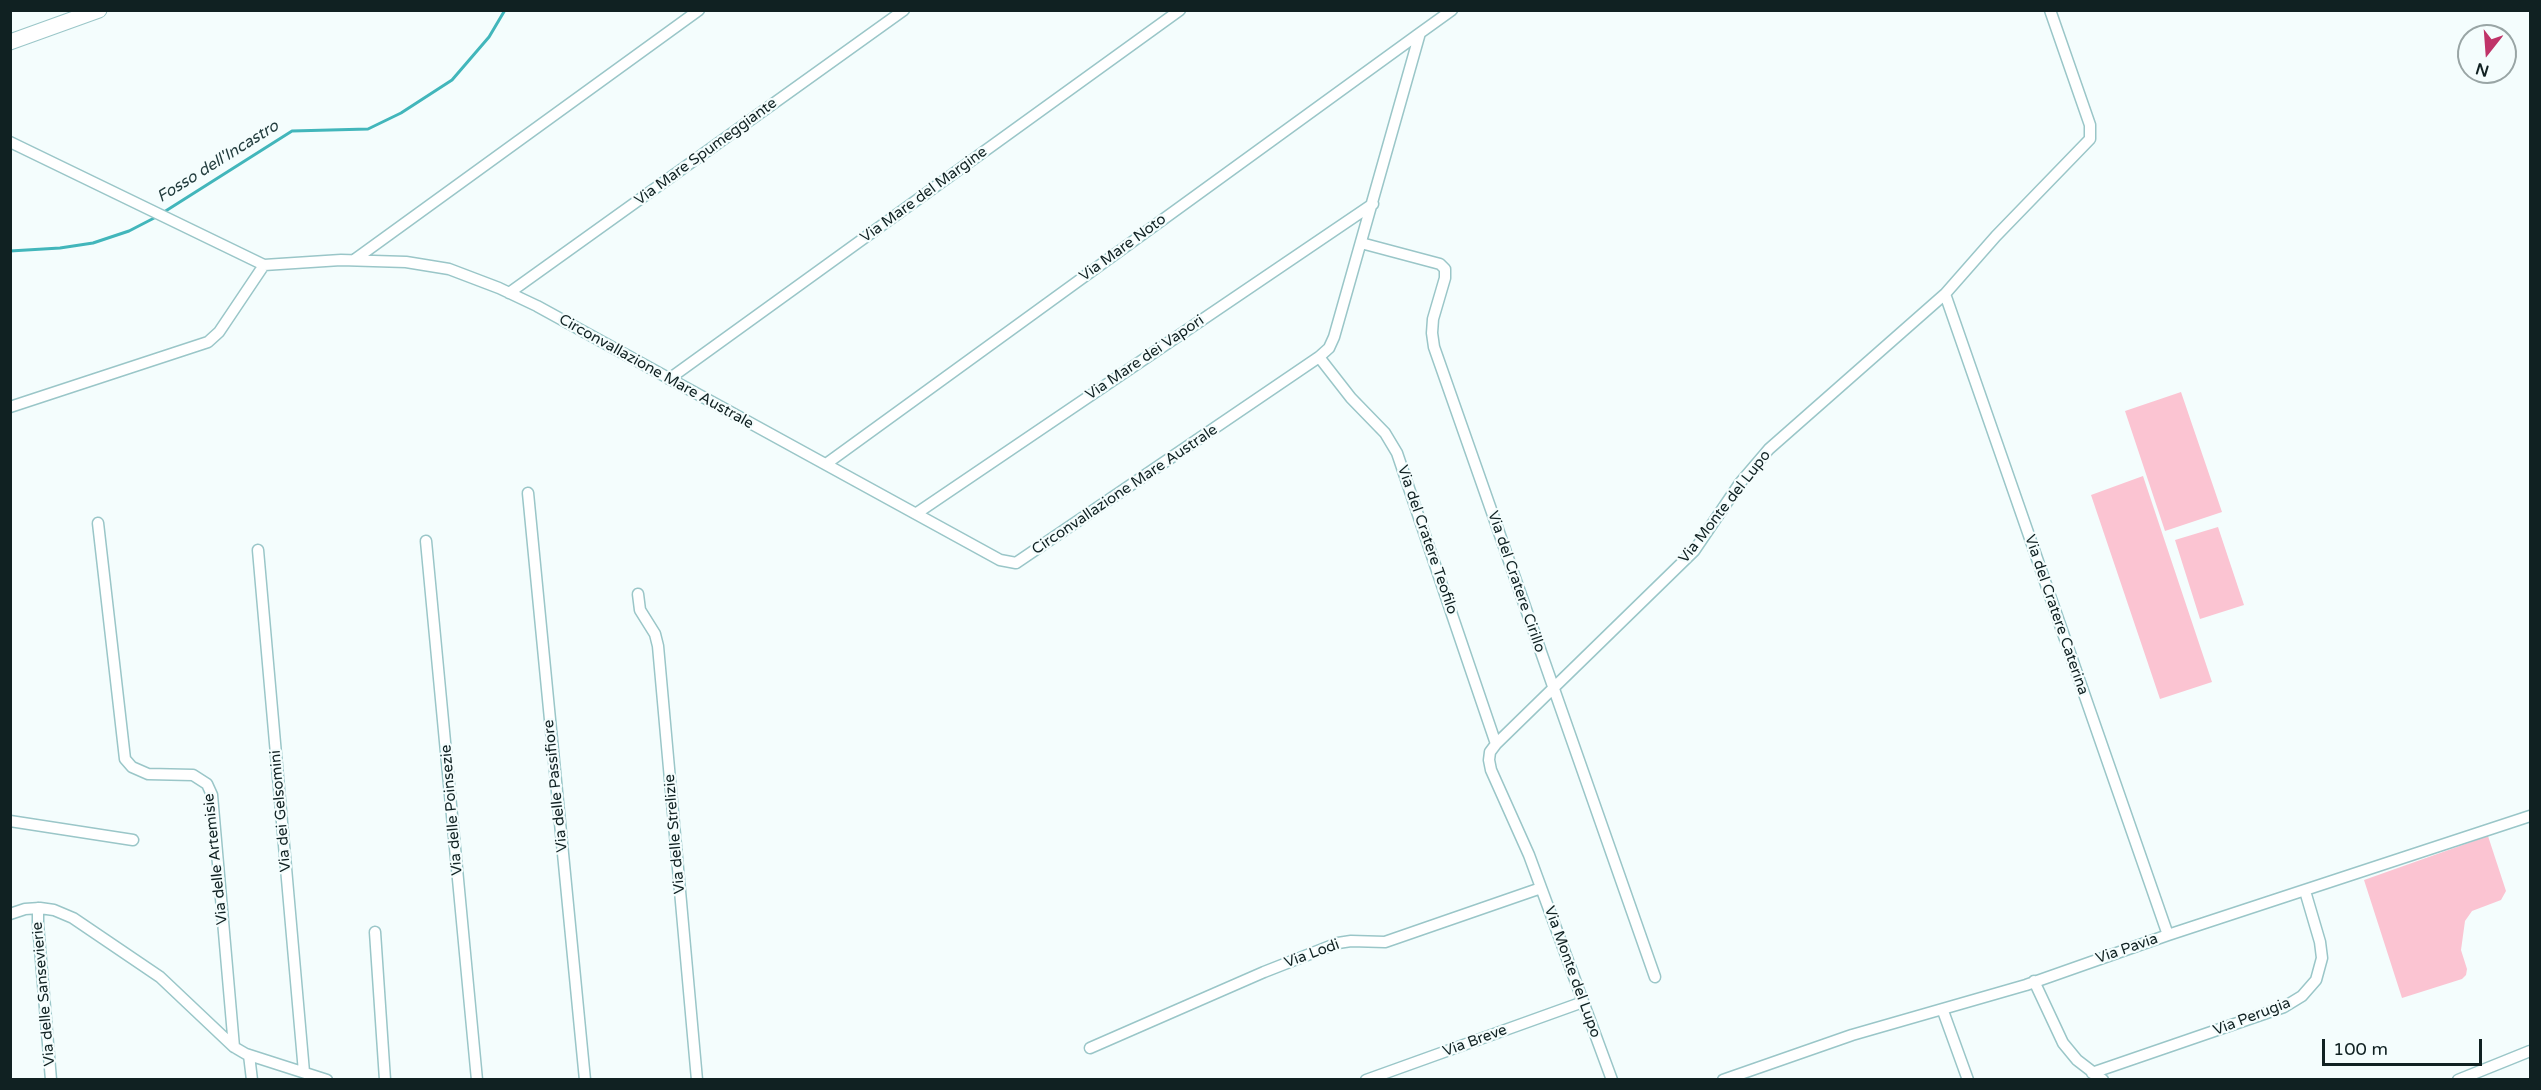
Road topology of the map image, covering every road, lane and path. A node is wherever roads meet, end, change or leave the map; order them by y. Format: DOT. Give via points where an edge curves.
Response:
graph roads {
  1 [pos="99,10"];
  2 [pos="699,10"];
  3 [pos="904,10"];
  4 [pos="1180,10"];
  5 [pos="1452,10"];
  6 [pos="2050,10"];
  7 [pos="1420,33"];
  8 [pos="10,42"];
  9 [pos="10,142"];
  10 [pos="1372,204"];
  11 [pos="1361,243"];
  12 [pos="354,260"];
  13 [pos="264,265"];
  14 [pos="509,293"];
  15 [pos="1945,294"];
  16 [pos="1319,357"];
  17 [pos="669,379"];
  18 [pos="10,407"];
  19 [pos="826,464"];
  20 [pos="528,493"];
  21 [pos="917,513"];
  22 [pos="98,523"];
  23 [pos="426,541"];
  24 [pos="258,549"];
  25 [pos="638,594"];
  26 [pos="1552,689"];
  27 [pos="1496,744"];
  28 [pos="2530,816"];
  29 [pos="10,821"];
  30 [pos="133,840"];
  31 [pos="1541,888"];
  32 [pos="2305,891"];
  33 [pos="38,908"];
  34 [pos="10,914"];
  35 [pos="375,932"];
  36 [pos="2168,935"];
  37 [pos="1655,977"];
  38 [pos="2034,981"];
  39 [pos="1583,1002"];
  40 [pos="1943,1011"];
  41 [pos="234,1047"];
  42 [pos="1090,1048"];
  43 [pos="2530,1051"];
  44 [pos="249,1055"];
  45 [pos="304,1072"];
  46 [pos="2092,1073"];
  47 [pos="51,1080"];
  48 [pos="252,1080"];
  49 [pos="327,1080"];
  50 [pos="385,1080"];
  51 [pos="477,1080"];
  52 [pos="585,1080"];
  53 [pos="696,1080"];
  54 [pos="1366,1080"];
  55 [pos="1612,1080"];
  56 [pos="1724,1080"];
  57 [pos="1968,1080"];
  58 [pos="2103,1080"];
  59 [pos="2458,1080"];
  1 -- 8 [label="main road"];
  2 -- 12 [label="street"];
  3 -- 14 [label="street, Via Mare Spumeggiante"];
  4 -- 17 [label="street, Via Mare del Margine"];
  5 -- 7 [label="street"];
  6 -- 15 [label="street, Via Monte del Lupo" via="2090,125 2090,139 1995,236"];
  7 -- 10 [label="street, Circonvallazione Mare Australe"];
  7 -- 19 [label="street, Via Mare Noto"];
  9 -- 13 [label="street"];
  10 -- 11 [label="street, Circonvallazione Mare Australe"];
  10 -- 21 [label="street, Via Mare dei Vapori"];
  11 -- 16 [label="street, Circonvallazione Mare Australe" via="1333,340"];
  11 -- 26 [label="street, Via del Cratere Cirillo" via="1440,264 1445,269 1432,326 1434,347"];
  12 -- 13 [label="street, Circonvallazione Mare Australe"];
  12 -- 14 [label="street, Circonvallazione Mare Australe" via="431,265"];
  13 -- 18 [label="street" via="219,332 208,342"];
  14 -- 17 [label="street, Circonvallazione Mare Australe"];
  15 -- 26 [label="street, Via Monte del Lupo" via="1763,455 1694,551"];
  15 -- 36 [label="street, Via del Cratere Caterina"];
  16 -- 21 [label="street, Circonvallazione Mare Australe" via="1020,562 1003,561"];
  16 -- 27 [label="street, Via del Cratere Teofilo" via="1395,449"];
  17 -- 19 [label="street, Circonvallazione Mare Australe"];
  19 -- 21 [label="street, Circonvallazione Mare Australe"];
  20 -- 52 [label="street, Via delle Passifiore"];
  22 -- 41 [label="street, Via delle Artemisie" via="125,759 148,774 193,775 207,784 212,795"];
  23 -- 51 [label="street, Via delle Poinsezie"];
  24 -- 45 [label="street, Via dei Gelsomini"];
  25 -- 53 [label="street, Via delle Strelizie" via="642,614 658,646"];
  26 -- 27 [label="street, Via Monte del Lupo"];
  26 -- 37 [label="street, Via del Cratere Cirillo"];
  27 -- 31 [label="street, Via Monte del Lupo" via="1489,756 1490,766"];
  28 -- 32 [label="street, Via Pavia"];
  29 -- 30 [label="street"];
  31 -- 39 [label="street, Via Monte del Lupo"];
  31 -- 42 [label="street, Via Lodi" via="1388,941 1338,943"];
  32 -- 36 [label="street, Via Pavia"];
  32 -- 46 [label="street, Via Perugia" via="2322,958 2316,980 2302,996 2284,1007"];
  33 -- 34 [label="street"];
  33 -- 41 [label="street" via="74,918 144,964"];
  33 -- 47 [label="street, Via delle Sansevierie"];
  35 -- 50 [label="street"];
  36 -- 38 [label="street, Via Pavia"];
  38 -- 40 [label="street, Via Pavia"];
  38 -- 46 [label="street" via="2058,1034"];
  39 -- 54 [label="street, Via Breve"];
  39 -- 55 [label="street, Via Monte del Lupo"];
  40 -- 56 [label="street, Via Pavia" via="1852,1035"];
  40 -- 57 [label="street"];
  41 -- 44 [label="street"];
  43 -- 59 [label="street"];
  44 -- 45 [label="street"];
  44 -- 48 [label="street"];
  45 -- 49 [label="street"];
  46 -- 58 [label="street"];
}
